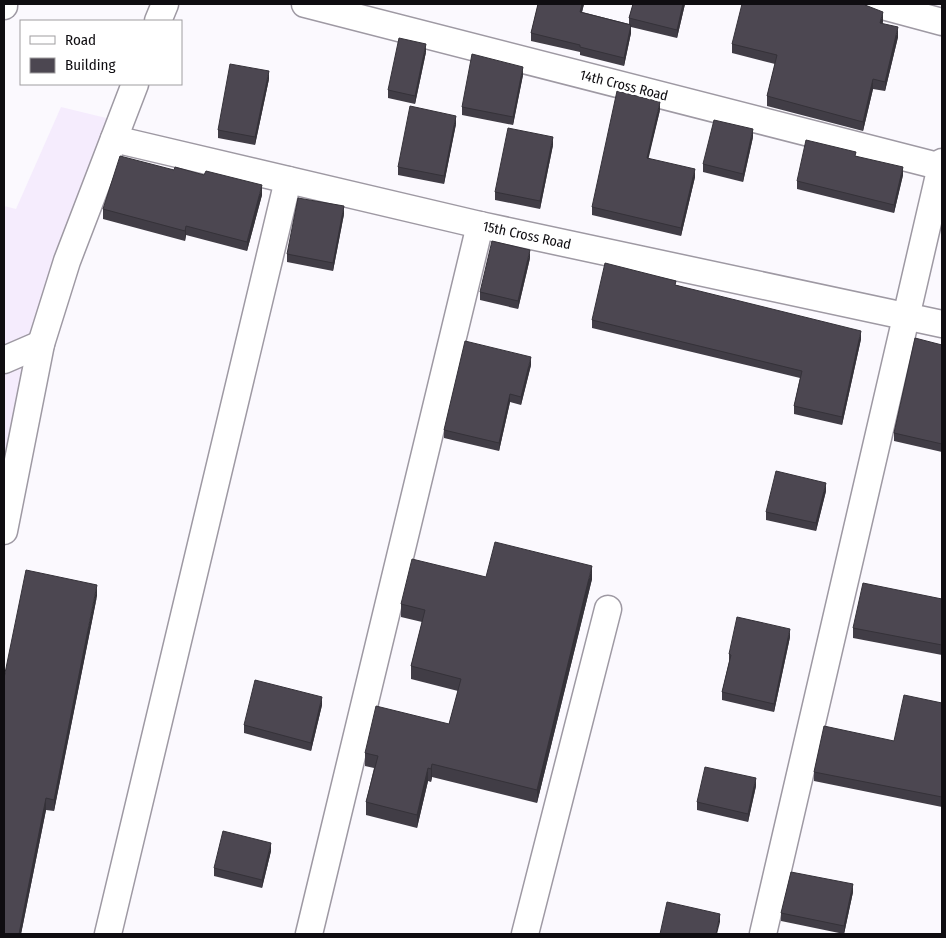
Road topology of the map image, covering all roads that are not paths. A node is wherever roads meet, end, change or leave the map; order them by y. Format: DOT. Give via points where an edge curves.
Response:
graph roads {
  1 [pos="165,4"];
  2 [pos="305,4"];
  3 [pos="875,4"];
  4 [pos="158,20"];
  5 [pos="942,22"];
  6 [pos="135,85"];
  7 [pos="114,138"];
  8 [pos="942,165"];
  9 [pos="288,180"];
  10 [pos="480,225"];
  11 [pos="906,317"];
  12 [pos="942,324"];
  13 [pos="41,344"];
  14 [pos="4,360"];
  15 [pos="4,531"];
  16 [pos="608,609"];
  17 [pos="108,934"];
  18 [pos="309,934"];
  19 [pos="525,934"];
  20 [pos="763,934"];
  1 -- 4 [label="street"];
  2 -- 8 [label="street, 14th Cross Road"];
  3 -- 5 [label="street"];
  6 -- 7 [label="street"];
  7 -- 9 [label="street, 15th Cross Road"];
  7 -- 13 [label="street" via="67,261"];
  8 -- 11 [label="street"];
  9 -- 10 [label="street, 15th Cross Road"];
  9 -- 17 [label="street"];
  10 -- 11 [label="street, 15th Cross Road"];
  10 -- 18 [label="street"];
  11 -- 12 [label="street, 15th Cross Road"];
  11 -- 20 [label="street"];
  13 -- 14 [label="street"];
  13 -- 15 [label="street"];
  16 -- 19 [label="street"];
}
